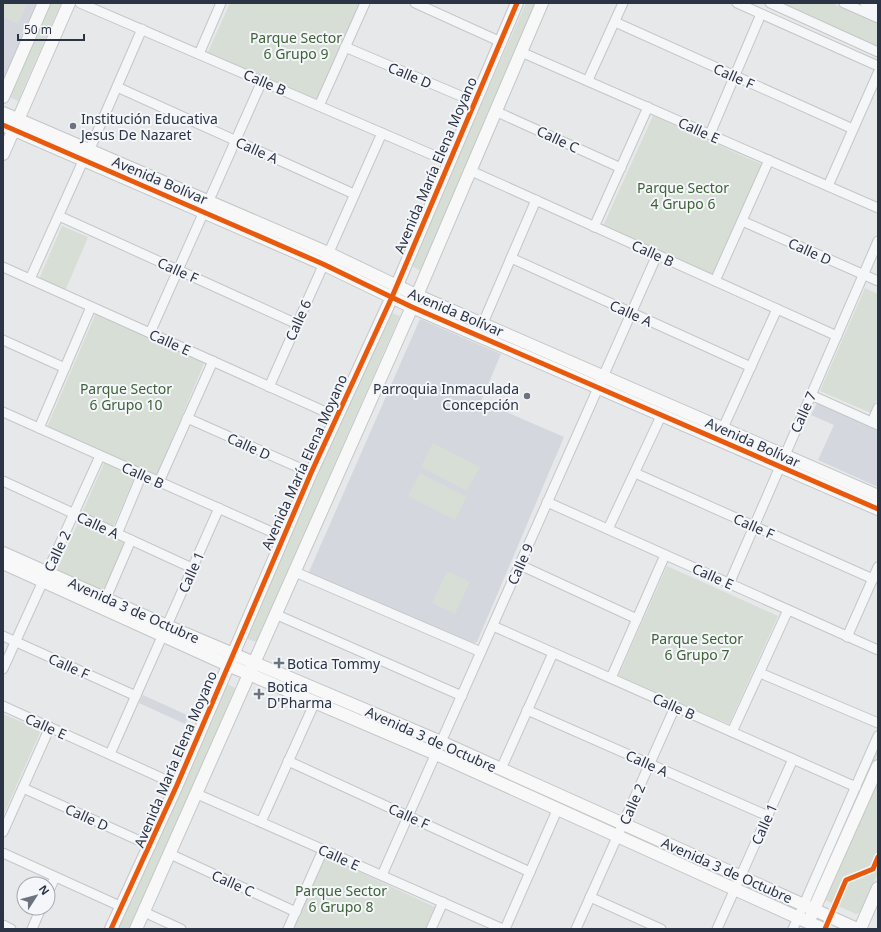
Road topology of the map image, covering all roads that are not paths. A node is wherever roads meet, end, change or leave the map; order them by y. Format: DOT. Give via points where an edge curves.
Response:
graph roads {
  1 [pos="44,3"];
  2 [pos="69,3"];
  3 [pos="80,3"];
  4 [pos="221,3"];
  5 [pos="365,3"];
  6 [pos="415,3"];
  7 [pos="518,3"];
  8 [pos="542,3"];
  9 [pos="623,3"];
  10 [pos="737,3"];
  11 [pos="770,3"];
  12 [pos="844,3"];
  13 [pos="865,3"];
  14 [pos="436,7"];
  15 [pos="878,9"];
  16 [pos="761,14"];
  17 [pos="878,18"];
  18 [pos="614,22"];
  19 [pos="142,29"];
  20 [pos="501,42"];
  21 [pos="345,47"];
  22 [pos="521,52"];
  23 [pos="878,52"];
  24 [pos="199,54"];
  25 [pos="878,66"];
  26 [pos="878,73"];
  27 [pos="735,76"];
  28 [pos="588,80"];
  29 [pos="262,81"];
  30 [pos="117,86"];
  31 [pos="3,97"];
  32 [pos="475,102"];
  33 [pos="319,106"];
  34 [pos="648,107"];
  35 [pos="495,111"];
  36 [pos="3,113"];
  37 [pos="12,125"];
  38 [pos="853,128"];
  39 [pos="382,133"];
  40 [pos="710,134"];
  41 [pos="236,141"];
  42 [pos="3,154"];
  43 [pos="86,156"];
  44 [pos="769,160"];
  45 [pos="449,162"];
  46 [pos="621,168"];
  47 [pos="469,170"];
  48 [pos="828,186"];
  49 [pos="354,194"];
  50 [pos="536,200"];
  51 [pos="207,207"];
  52 [pos="878,208"];
  53 [pos="59,216"];
  54 [pos="742,221"];
  55 [pos="594,227"];
  56 [pos="878,241"];
  57 [pos="657,255"];
  58 [pos="511,258"];
  59 [pos="326,259"];
  60 [pos="3,267"];
  61 [pos="178,270"];
  62 [pos="863,275"];
  63 [pos="30,279"];
  64 [pos="714,281"];
  65 [pos="878,281"];
  66 [pos="397,285"];
  67 [pos="416,295"];
  68 [pos="392,297"];
  69 [pos="91,306"];
  70 [pos="412,307"];
  71 [pos="777,309"];
  72 [pos="631,313"];
  73 [pos="483,323"];
  74 [pos="297,324"];
  75 [pos="150,333"];
  76 [pos="837,336"];
  77 [pos="3,340"];
  78 [pos="213,362"];
  79 [pos="751,367"];
  80 [pos="65,368"];
  81 [pos="604,375"];
  82 [pos="599,386"];
  83 [pos="269,387"];
  84 [pos="811,395"];
  85 [pos="878,408"];
  86 [pos="3,412"];
  87 [pos="662,414"];
  88 [pos="336,417"];
  89 [pos="187,418"];
  90 [pos="875,423"];
  91 [pos="39,428"];
  92 [pos="723,428"];
  93 [pos="785,455"];
  94 [pos="100,456"];
  95 [pos="780,467"];
  96 [pos="311,473"];
  97 [pos="635,473"];
  98 [pos="142,474"];
  99 [pos="3,482"];
  100 [pos="159,482"];
  101 [pos="878,496"];
  102 [pos="547,502"];
  103 [pos="219,508"];
  104 [pos="878,509"];
  105 [pos="74,514"];
  106 [pos="754,527"];
  107 [pos="608,530"];
  108 [pos="116,534"];
  109 [pos="283,537"];
  110 [pos="132,540"];
  111 [pos="3,553"];
  112 [pos="665,555"];
  113 [pos="3,563"];
  114 [pos="520,565"];
  115 [pos="878,567"];
  116 [pos="192,568"];
  117 [pos="295,572"];
  118 [pos="45,577"];
  119 [pos="873,579"];
  120 [pos="729,584"];
  121 [pos="106,598"];
  122 [pos="788,610"];
  123 [pos="276,614"];
  124 [pos="637,619"];
  125 [pos="493,626"];
  126 [pos="165,631"];
  127 [pos="3,636"];
  128 [pos="847,636"];
  129 [pos="16,642"];
  130 [pos="878,650"];
  131 [pos="481,652"];
  132 [pos="553,653"];
  133 [pos="231,660"];
  134 [pos="252,668"];
  135 [pos="3,669"];
  136 [pos="760,673"];
  137 [pos="611,678"];
  138 [pos="136,696"];
  139 [pos="462,696"];
  140 [pos="315,702"];
  141 [pos="3,706"];
  142 [pos="675,707"];
  143 [pos="527,710"];
  144 [pos="878,723"];
  145 [pos="50,727"];
  146 [pos="732,732"];
  147 [pos="878,736"];
  148 [pos="439,748"];
  149 [pos="110,754"];
  150 [pos="793,759"];
  151 [pos="288,761"];
  152 [pos="650,764"];
  153 [pos="878,766"];
  154 [pos="500,769"];
  155 [pos="177,785"];
  156 [pos="856,787"];
  157 [pos="23,788"];
  158 [pos="197,794"];
  159 [pos="558,808"];
  160 [pos="408,816"];
  161 [pos="768,816"];
  162 [pos="261,822"];
  163 [pos="623,824"];
  164 [pos="3,832"];
  165 [pos="618,836"];
  166 [pos="150,846"];
  167 [pos="324,850"];
  168 [pos="3,853"];
  169 [pos="170,854"];
  170 [pos="530,872"];
  171 [pos="382,875"];
  172 [pos="53,876"];
  173 [pos="741,876"];
  174 [pos="56,877"];
  175 [pos="878,888"];
  176 [pos="735,889"];
  177 [pos="590,897"];
  178 [pos="443,902"];
  179 [pos="809,906"];
  180 [pos="122,907"];
  181 [pos="144,912"];
  182 [pos="296,912"];
  183 [pos="38,916"];
  184 [pos="804,923"];
  185 [pos="3,925"];
  186 [pos="11,929"];
  187 [pos="32,929"];
  188 [pos="111,929"];
  189 [pos="136,929"];
  190 [pos="181,929"];
  191 [pos="288,929"];
  192 [pos="431,929"];
  193 [pos="504,929"];
  194 [pos="576,929"];
  195 [pos="661,929"];
  196 [pos="718,929"];
  197 [pos="792,929"];
  198 [pos="823,929"];
  199 [pos="857,929"];
  200 [pos="860,929"];
  1 -- 31 [label="street"];
  2 -- 37 [label="street"];
  3 -- 19 [label="street, Calle B"];
  4 -- 24 [label="street"];
  5 -- 21 [label="street"];
  6 -- 14 [label="street"];
  7 -- 20 [label="street, Avenida María Elena Moyano"];
  8 -- 22 [label="street"];
  9 -- 18 [label="street"];
  10 -- 16 [label="street"];
  11 -- 23 [label="street"];
  12 -- 17 [label="street"];
  13 -- 15 [label="street"];
  14 -- 20 [label="street"];
  16 -- 25 [label="street"];
  16 -- 27 [label="street"];
  18 -- 27 [label="street, Calle F"];
  18 -- 28 [label="street"];
  19 -- 24 [label="street, Calle B"];
  19 -- 30 [label="street"];
  20 -- 32 [label="street, Avenida María Elena Moyano"];
  21 -- 32 [label="street, Calle D"];
  21 -- 33 [label="street"];
  22 -- 28 [label="street, Calle E"];
  22 -- 35 [label="street"];
  24 -- 29 [label="street, Calle B"];
  26 -- 38 [label="street"];
  27 -- 38 [label="street, Calle F"];
  27 -- 40 [label="street"];
  28 -- 34 [label="street, Calle E"];
  29 -- 33 [label="street, Calle B"];
  29 -- 41 [label="street"];
  30 -- 41 [label="street, Calle A"];
  30 -- 43 [label="street"];
  32 -- 45 [label="street, Avenida María Elena Moyano"];
  33 -- 39 [label="street, Calle B"];
  34 -- 40 [label="street, Calle E"];
  34 -- 46 [label="street"];
  35 -- 46 [label="street, Calle C"];
  35 -- 47 [label="street"];
  36 -- 37 [label="street, Avenida Bolívar"];
  37 -- 42 [label="street"];
  37 -- 43 [label="street, Avenida Bolívar"];
  38 -- 48 [label="street"];
  39 -- 45 [label="street, Calle B"];
  39 -- 49 [label="street"];
  40 -- 44 [label="street, Calle E"];
  41 -- 49 [label="street, Calle A"];
  41 -- 51 [label="street"];
  43 -- 51 [label="street, Avenida Bolívar"];
  43 -- 53 [label="street"];
  44 -- 48 [label="street, Calle E"];
  44 -- 54 [label="street"];
  45 -- 66 [label="street, Avenida María Elena Moyano"];
  46 -- 55 [label="street"];
  47 -- 50 [label="street, Calle B"];
  47 -- 67 [label="street"];
  48 -- 52 [label="street, Calle E"];
  49 -- 59 [label="street"];
  50 -- 55 [label="street, Calle B"];
  50 -- 58 [label="street"];
  51 -- 59 [label="street, Avenida Bolívar"];
  51 -- 61 [label="street"];
  53 -- 61 [label="street, Calle F"];
  53 -- 63 [label="street"];
  54 -- 62 [label="street, Calle D"];
  54 -- 64 [label="street"];
  55 -- 57 [label="street, Calle B"];
  56 -- 62 [label="street, Calle 7"];
  57 -- 64 [label="street, Calle B"];
  57 -- 72 [label="street"];
  58 -- 72 [label="street, Calle A"];
  58 -- 73 [label="street"];
  59 -- 66 [label="street, Avenida Bolívar"];
  59 -- 68 [label="street, Avenida Bolívar"];
  59 -- 74 [label="street, Calle 6"];
  60 -- 63 [label="street, Calle E"];
  61 -- 74 [label="street, Calle F"];
  61 -- 75 [label="street"];
  62 -- 65 [label="street, Calle D"];
  62 -- 76 [label="street, Calle 7"];
  63 -- 69 [label="street, Calle E"];
  64 -- 71 [label="street, Calle B"];
  66 -- 67 [label="street, Avenida Bolívar"];
  66 -- 68 [label="street, Avenida María Elena Moyano"];
  67 -- 70 [label="street"];
  67 -- 73 [label="street, Avenida Bolívar"];
  68 -- 70 [label="street, Avenida Bolívar"];
  68 -- 88 [label="street, Avenida María Elena Moyano"];
  69 -- 75 [label="street, Calle E"];
  69 -- 80 [label="street"];
  70 -- 82 [label="street, Avenida Bolívar"];
  70 -- 117 [label="street"];
  71 -- 76 [label="street, Calle B"];
  71 -- 79 [label="street"];
  72 -- 79 [label="street, Calle A"];
  72 -- 81 [label="street"];
  73 -- 81 [label="street, Avenida Bolívar"];
  74 -- 83 [label="street, Calle 6"];
  75 -- 78 [label="street, Calle E"];
  76 -- 84 [label="street, Calle 7"];
  77 -- 80 [label="street"];
  78 -- 83 [label="street, Calle E"];
  78 -- 89 [label="street"];
  79 -- 92 [label="street"];
  80 -- 91 [label="street"];
  81 -- 82 [label="street, Calle 9"];
  81 -- 92 [label="street, Avenida Bolívar"];
  82 -- 87 [label="street, Avenida Bolívar"];
  82 -- 102 [label="street, Calle 9"];
  83 -- 88 [label="street, Calle E"];
  84 -- 90 [label="street"];
  84 -- 93 [label="street, Calle 7"];
  85 -- 90 [label="street"];
  86 -- 91 [label="street, Calle B"];
  87 -- 95 [label="street, Avenida Bolívar"];
  87 -- 97 [label="street"];
  88 -- 96 [label="street, Avenida María Elena Moyano"];
  89 -- 96 [label="street, Calle D"];
  89 -- 100 [label="street"];
  91 -- 94 [label="street, Calle B"];
  92 -- 93 [label="street, Avenida Bolívar"];
  93 -- 95 [label="street, Calle 7"];
  93 -- 101 [label="street, Avenida Bolívar"];
  94 -- 98 [label="street, Calle B"];
  94 -- 105 [label="street, Calle 2"];
  95 -- 104 [label="street, Avenida Bolívar"];
  95 -- 106 [label="street, Calle 7"];
  96 -- 109 [label="street, Avenida María Elena Moyano"];
  97 -- 106 [label="street, Calle F"];
  97 -- 107 [label="street"];
  98 -- 100 [label="street, Calle B"];
  98 -- 108 [label="street"];
  99 -- 105 [label="street, Calle A"];
  100 -- 103 [label="street, Calle B"];
  102 -- 107 [label="street, Calle E"];
  102 -- 114 [label="street, Calle 9"];
  103 -- 109 [label="street, Calle B"];
  103 -- 116 [label="street, Calle 1"];
  105 -- 108 [label="street, Calle A"];
  105 -- 118 [label="street, Calle 2"];
  106 -- 119 [label="street, Calle F"];
  106 -- 120 [label="street, Calle 7"];
  107 -- 112 [label="street, Calle E"];
  108 -- 110 [label="street, Calle A"];
  109 -- 133 [label="street, Avenida María Elena Moyano"];
  110 -- 116 [label="street, Calle A"];
  110 -- 121 [label="street"];
  111 -- 118 [label="street, Avenida 3 de Octubre"];
  112 -- 120 [label="street, Calle E"];
  112 -- 124 [label="street"];
  113 -- 118 [label="street, Avenida 3 de Octubre"];
  114 -- 124 [label="street"];
  114 -- 125 [label="street, Calle 9"];
  115 -- 119 [label="street"];
  116 -- 126 [label="street, Calle 1"];
  117 -- 123 [label="street"];
  117 -- 131 [label="street"];
  118 -- 121 [label="street, Avenida 3 de Octubre"];
  118 -- 126 [label="street, Avenida 3 de Octubre"];
  118 -- 129 [label="street"];
  119 -- 128 [label="street"];
  120 -- 122 [label="street, Calle E"];
  121 -- 126 [label="street, Avenida 3 de Octubre"];
  122 -- 128 [label="street, Calle E"];
  122 -- 136 [label="street"];
  123 -- 134 [label="street"];
  123 -- 139 [label="street"];
  124 -- 137 [label="street"];
  125 -- 131 [label="street, Calle 9"];
  125 -- 132 [label="street, Calle B"];
  126 -- 133 [label="street, Avenida 3 de Octubre"];
  126 -- 138 [label="street"];
  127 -- 129 [label="street, Calle F"];
  128 -- 130 [label="street, Calle E"];
  129 -- 135 [label="street"];
  129 -- 138 [label="street, Calle F"];
  131 -- 139 [label="street, Calle 9"];
  132 -- 137 [label="street, Calle B"];
  132 -- 143 [label="street"];
  133 -- 134 [label="street, Avenida 3 de Octubre"];
  133 -- 155 [label="street, Avenida María Elena Moyano"];
  134 -- 140 [label="street, Avenida 3 de Octubre"];
  134 -- 148 [label="street, Avenida 3 de Octubre"];
  134 -- 158 [label="street"];
  136 -- 144 [label="street"];
  136 -- 146 [label="street"];
  137 -- 142 [label="street, Calle B"];
  138 -- 149 [label="street"];
  139 -- 148 [label="street, Calle 9"];
  140 -- 148 [label="street, Avenida 3 de Octubre"];
  140 -- 151 [label="street"];
  141 -- 145 [label="street, Calle E"];
  142 -- 146 [label="street, Calle B"];
  142 -- 152 [label="street, Calle 2"];
  143 -- 152 [label="street, Calle A"];
  143 -- 154 [label="street"];
  145 -- 149 [label="street, Calle E"];
  145 -- 157 [label="street"];
  146 -- 150 [label="street, Calle B"];
  147 -- 156 [label="street"];
  148 -- 154 [label="street, Avenida 3 de Octubre"];
  148 -- 159 [label="street, Avenida 3 de Octubre"];
  148 -- 160 [label="street"];
  149 -- 155 [label="street, Calle E"];
  150 -- 156 [label="street, Calle B"];
  150 -- 161 [label="street, Calle 1"];
  151 -- 160 [label="street, Calle F"];
  151 -- 162 [label="street"];
  152 -- 161 [label="street, Calle A"];
  152 -- 163 [label="street, Calle 2"];
  153 -- 179 [label="street"];
  154 -- 163 [label="street, Avenida 3 de Octubre"];
  155 -- 166 [label="street, Avenida María Elena Moyano"];
  156 -- 179 [label="street"];
  157 -- 164 [label="street"];
  157 -- 166 [label="street, Calle D"];
  158 -- 162 [label="street, Calle E"];
  158 -- 169 [label="street"];
  159 -- 165 [label="street, Avenida 3 de Octubre"];
  159 -- 170 [label="street"];
  160 -- 170 [label="street, Calle F"];
  160 -- 171 [label="street"];
  161 -- 173 [label="street, Calle 1"];
  162 -- 167 [label="street, Calle E"];
  163 -- 165 [label="street, Calle 2"];
  163 -- 173 [label="street, Avenida 3 de Octubre"];
  165 -- 176 [label="street, Avenida 3 de Octubre"];
  165 -- 177 [label="street"];
  166 -- 180 [label="street, Avenida María Elena Moyano"];
  167 -- 171 [label="street, Calle E"];
  167 -- 182 [label="street"];
  168 -- 172 [label="street"];
  169 -- 181 [label="street"];
  169 -- 182 [label="street, Calle C"];
  170 -- 193 [label="street"];
  171 -- 178 [label="street, Calle E"];
  173 -- 176 [label="street, Calle 1"];
  173 -- 179 [label="street, Avenida 3 de Octubre"];
  174 -- 180 [label="street"];
  175 -- 200 [label="street"];
  176 -- 184 [label="street, Avenida 3 de Octubre"];
  176 -- 196 [label="street"];
  177 -- 194 [label="street"];
  177 -- 195 [label="street"];
  178 -- 192 [label="street"];
  178 -- 193 [label="street, Calle E"];
  179 -- 184 [label="street"];
  179 -- 199 [label="street, Avenida 3 de Octubre"];
  180 -- 188 [label="street, Avenida María Elena Moyano"];
  181 -- 189 [label="street"];
  181 -- 190 [label="street"];
  182 -- 191 [label="street"];
  183 -- 187 [label="street"];
  184 -- 197 [label="street"];
  184 -- 198 [label="street, Avenida 3 de Octubre"];
  185 -- 186 [label="street"];
}
